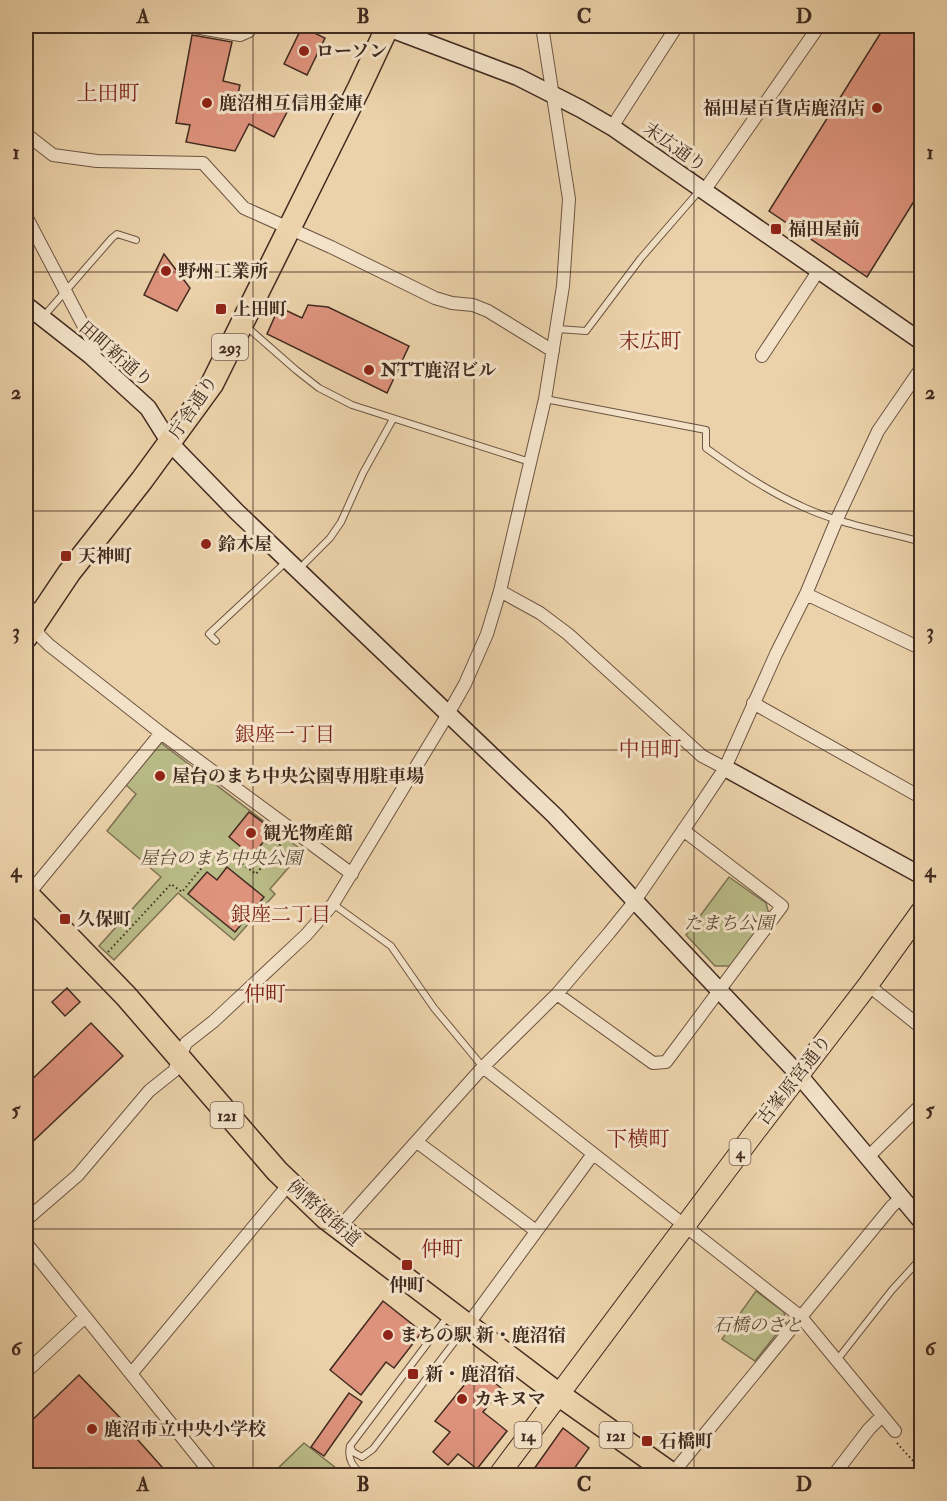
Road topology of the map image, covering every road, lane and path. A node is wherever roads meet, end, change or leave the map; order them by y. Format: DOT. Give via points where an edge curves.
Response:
graph roads {
  1 [pos="189,26"];
  2 [pos="252,26"];
  3 [pos="386,26"];
  4 [pos="542,26"];
  5 [pos="677,26"];
  6 [pos="819,26"];
  7 [pos="551,93"];
  8 [pos="612,127"];
  9 [pos="26,134"];
  10 [pos="702,190"];
  11 [pos="26,216"];
  12 [pos="289,228"];
  13 [pos="136,240"];
  14 [pos="819,270"];
  15 [pos="65,292"];
  16 [pos="26,304"];
  17 [pos="43,318"];
  18 [pos="242,322"];
  19 [pos="557,329"];
  20 [pos="921,342"];
  21 [pos="554,351"];
  22 [pos="91,356"];
  23 [pos="762,356"];
  24 [pos="921,367"];
  25 [pos="545,399"];
  26 [pos="393,419"];
  27 [pos="170,442"];
  28 [pos="530,462"];
  29 [pos="837,519"];
  30 [pos="921,542"];
  31 [pos="293,566"];
  32 [pos="500,591"];
  33 [pos="806,594"];
  34 [pos="29,621"];
  35 [pos="216,641"];
  36 [pos="921,649"];
  37 [pos="753,703"];
  38 [pos="448,714"];
  39 [pos="161,733"];
  40 [pos="725,768"];
  41 [pos="921,798"];
  42 [pos="683,830"];
  43 [pos="292,831"];
  44 [pos="352,874"];
  45 [pos="921,876"];
  46 [pos="26,895"];
  47 [pos="634,902"];
  48 [pos="333,904"];
  49 [pos="921,909"];
  50 [pos="96,965"];
  51 [pos="868,985"];
  52 [pos="719,992"];
  53 [pos="557,994"];
  54 [pos="921,1028"];
  55 [pos="180,1058"];
  56 [pos="483,1067"];
  57 [pos="799,1075"];
  58 [pos="921,1104"];
  59 [pos="417,1142"];
  60 [pos="593,1154"];
  61 [pos="868,1157"];
  62 [pos="289,1184"];
  63 [pos="901,1198"];
  64 [pos="26,1220"];
  65 [pos="921,1221"];
  66 [pos="684,1226"];
  67 [pos="338,1229"];
  68 [pos="536,1231"];
  69 [pos="26,1244"];
  70 [pos="921,1257"];
  71 [pos="85,1317"];
  72 [pos="801,1317"];
  73 [pos="458,1320"];
  74 [pos="837,1360"];
  75 [pos="26,1372"];
  76 [pos="131,1374"];
  77 [pos="558,1394"];
  78 [pos="882,1416"];
  79 [pos="895,1431"];
  80 [pos="350,1446"];
  81 [pos="921,1471"];
  82 [pos="673,1475"];
  83 [pos="213,1476"];
  84 [pos="363,1476"];
  85 [pos="498,1476"];
  86 [pos="833,1476"];
  1 -- 2 [label="street" via="240,35"];
  3 -- 7 [label="street, 末広通り"];
  3 -- 12 [label="highway, 庁舎通り / 293"];
  4 -- 7 [label="street"];
  5 -- 8 [label="street"];
  6 -- 10 [label="street"];
  7 -- 8 [label="street, 末広通り"];
  7 -- 19 [label="street" via="569,199"];
  8 -- 10 [label="street, 末広通り"];
  9 -- 12 [label="street" via="53,155 97,161 203,163 244,208"];
  10 -- 14 [label="street, 末広通り"];
  10 -- 19 [label="lane" via="641,258 586,332"];
  11 -- 15 [label="street"];
  12 -- 18 [label="highway, 庁舎通り / 293"];
  12 -- 21 [label="street" via="435,298 488,311"];
  13 -- 15 [label="lane" via="117,234"];
  14 -- 20 [label="street, 末広通り"];
  14 -- 23 [label="street"];
  15 -- 17 [label="lane"];
  15 -- 22 [label="street" via="92,342"];
  16 -- 17 [label="street, 田町新通り"];
  17 -- 22 [label="street, 田町新通り"];
  18 -- 26 [label="lane" via="319,388"];
  18 -- 27 [label="highway, 庁舎通り / 293" via="212,384"];
  19 -- 21 [label="street"];
  21 -- 25 [label="street"];
  22 -- 27 [label="street, 田町新通り" via="148,408"];
  24 -- 29 [label="street" via="878,431"];
  25 -- 28 [label="street"];
  25 -- 29 [label="lane" via="706,430 706,448 736,471 802,507"];
  26 -- 28 [label="lane"];
  26 -- 31 [label="lane" via="341,522 330,537"];
  27 -- 31 [label="street, 田町新通り"];
  27 -- 34 [label="highway, 庁舎通り / 293"];
  28 -- 32 [label="street"];
  29 -- 30 [label="lane"];
  29 -- 33 [label="street"];
  31 -- 35 [label="lane" via="209,634"];
  31 -- 38 [label="street, 田町新通り"];
  32 -- 38 [label="street" via="487,634"];
  32 -- 40 [label="street" via="568,634 702,756"];
  33 -- 36 [label="street"];
  33 -- 37 [label="street"];
  34 -- 39 [label="street" via="49,645"];
  37 -- 40 [label="street"];
  37 -- 41 [label="street"];
  38 -- 44 [label="street"];
  38 -- 47 [label="street, 田町新通り" via="555,815"];
  39 -- 43 [label="street"];
  39 -- 46 [label="street"];
  40 -- 42 [label="street"];
  40 -- 45 [label="street"];
  42 -- 47 [label="street"];
  42 -- 52 [label="street" via="782,906"];
  43 -- 44 [label="street"];
  43 -- 50 [label="path" via="256,874 224,850 213,854 182,892 171,884"];
  44 -- 48 [label="street"];
  46 -- 50 [label="highway, 例幣使街道 / 121"];
  47 -- 52 [label="street, 田町新通り"];
  47 -- 53 [label="street"];
  48 -- 55 [label="street" via="306,935 186,1043"];
  48 -- 56 [label="lane" via="391,946 434,1008"];
  49 -- 51 [label="main road, 古峯原宮通り / 4"];
  50 -- 55 [label="highway, 例幣使街道 / 121"];
  51 -- 54 [label="street"];
  51 -- 57 [label="main road, 古峯原宮通り / 4"];
  52 -- 53 [label="street" via="666,1062 653,1063"];
  52 -- 57 [label="street, 田町新通り"];
  53 -- 56 [label="street"];
  55 -- 62 [label="highway, 例幣使街道 / 121"];
  55 -- 64 [label="street" via="174,1071 143,1098 78,1175"];
  56 -- 59 [label="street"];
  56 -- 60 [label="street"];
  57 -- 61 [label="street, 田町新通り"];
  57 -- 66 [label="main road, 古峯原宮通り / 4"];
  58 -- 61 [label="street"];
  59 -- 67 [label="street"];
  59 -- 68 [label="street"];
  60 -- 66 [label="street"];
  60 -- 68 [label="street"];
  61 -- 63 [label="street, 田町新通り"];
  62 -- 67 [label="highway, 例幣使街道 / 121"];
  62 -- 76 [label="street"];
  63 -- 65 [label="street, 田町新通り"];
  63 -- 72 [label="street"];
  66 -- 72 [label="street"];
  66 -- 77 [label="main road, 古峯原宮通り / 4"];
  67 -- 73 [label="highway, 例幣使街道 / 121"];
  68 -- 73 [label="street"];
  69 -- 71 [label="street"];
  70 -- 74 [label="lane"];
  71 -- 75 [label="street"];
  71 -- 76 [label="street"];
  72 -- 74 [label="street"];
  72 -- 82 [label="street"];
  73 -- 77 [label="highway, 例幣使街道 / 121"];
  73 -- 80 [label="lane"];
  73 -- 80 [label="lane" via="373,1449 362,1457"];
  74 -- 78 [label="street"];
  76 -- 83 [label="street"];
  77 -- 82 [label="highway, 例幣使街道 / 121"];
  77 -- 85 [label="main road, 14"];
  78 -- 79 [label="street"];
  78 -- 86 [label="street"];
  79 -- 81 [label="path" via="896,1441"];
  80 -- 84 [label="lane" via="349,1460"];
}
